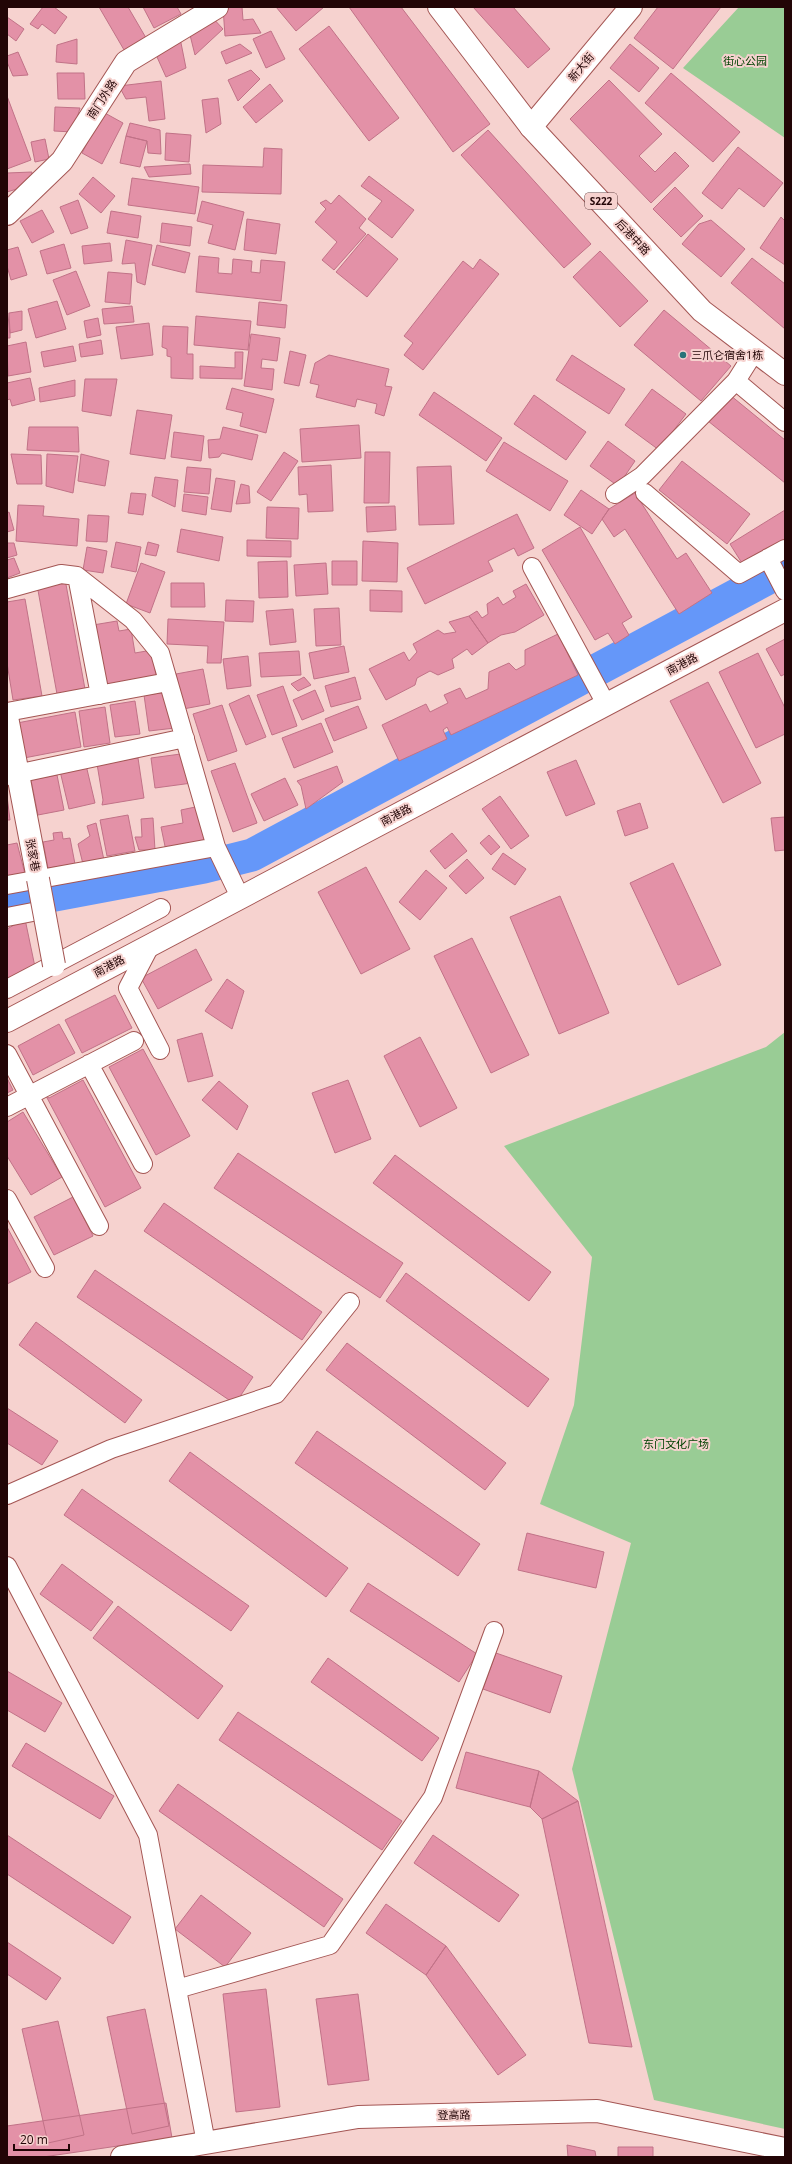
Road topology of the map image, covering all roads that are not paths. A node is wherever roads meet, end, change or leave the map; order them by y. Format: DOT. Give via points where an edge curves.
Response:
graph roads {
  1 [pos="217,7"];
  2 [pos="439,7"];
  3 [pos="631,7"];
  4 [pos="532,127"];
  5 [pos="7,214"];
  6 [pos="755,351"];
  7 [pos="785,374"];
  8 [pos="736,381"];
  9 [pos="785,422"];
  10 [pos="645,493"];
  11 [pos="615,494"];
  12 [pos="785,549"];
  13 [pos="768,558"];
  14 [pos="532,567"];
  15 [pos="76,576"];
  16 [pos="7,589"];
  17 [pos="785,591"];
  18 [pos="785,610"];
  19 [pos="168,682"];
  20 [pos="100,695"];
  21 [pos="605,704"];
  22 [pos="7,712"];
  23 [pos="7,717"];
  24 [pos="185,738"];
  25 [pos="12,775"];
  26 [pos="216,846"];
  27 [pos="38,879"];
  28 [pos="7,885"];
  29 [pos="240,896"];
  30 [pos="161,908"];
  31 [pos="43,910"];
  32 [pos="7,917"];
  33 [pos="151,944"];
  34 [pos="7,989"];
  35 [pos="58,992"];
  36 [pos="7,1021"];
  37 [pos="134,1041"];
  38 [pos="160,1050"];
  39 [pos="7,1054"];
  40 [pos="89,1064"];
  41 [pos="30,1095"];
  42 [pos="7,1107"];
  43 [pos="143,1164"];
  44 [pos="7,1199"];
  45 [pos="99,1226"];
  46 [pos="46,1268"];
  47 [pos="350,1302"];
  48 [pos="7,1495"];
  49 [pos="7,1566"];
  50 [pos="494,1631"];
  51 [pos="177,1989"];
  52 [pos="785,2149"];
  53 [pos="205,2150"];
  54 [pos="122,2157"];
  1 -- 5 [label="street, 南门外路" via="126,62 62,161"];
  2 -- 4 [label="street, 后港中路 / S222"];
  3 -- 4 [label="street, 新大街"];
  4 -- 6 [label="street, 后港中路 / S222" via="702,311"];
  6 -- 7 [label="street, 后港中路 / S222"];
  6 -- 8 [label="street"];
  8 -- 9 [label="street"];
  8 -- 11 [label="street" via="642,476"];
  10 -- 13 [label="street" via="739,574"];
  12 -- 13 [label="street"];
  13 -- 17 [label="street"];
  14 -- 21 [label="street"];
  15 -- 16 [label="street" via="61,574"];
  15 -- 19 [label="street" via="133,620 160,653"];
  15 -- 20 [label="street"];
  18 -- 21 [label="street, 南港路"];
  19 -- 20 [label="street"];
  19 -- 24 [label="street"];
  20 -- 22 [label="street"];
  21 -- 29 [label="street, 南港路"];
  23 -- 25 [label="street, 张家巷"];
  24 -- 25 [label="street"];
  24 -- 26 [label="street"];
  25 -- 27 [label="street, 张家巷"];
  26 -- 27 [label="street"];
  26 -- 29 [label="street"];
  27 -- 28 [label="street"];
  27 -- 31 [label="street, 张家巷, bridge"];
  29 -- 33 [label="street, 南港路"];
  30 -- 34 [label="street"];
  31 -- 32 [label="street"];
  31 -- 35 [label="street, 张家巷, bridge"];
  33 -- 35 [label="street, 南港路"];
  33 -- 38 [label="street" via="128,988"];
  35 -- 36 [label="street, 南港路"];
  37 -- 40 [label="street"];
  39 -- 41 [label="street"];
  40 -- 41 [label="street"];
  40 -- 43 [label="street"];
  41 -- 42 [label="street"];
  41 -- 45 [label="street"];
  44 -- 46 [label="street"];
  47 -- 48 [label="street" via="276,1394 111,1448"];
  49 -- 51 [label="street" via="148,1835"];
  50 -- 51 [label="street" via="433,1797 330,1945"];
  51 -- 53 [label="street"];
  52 -- 53 [label="street, 登高路" via="597,2111 358,2117"];
  53 -- 54 [label="street, 登高路"];
}
